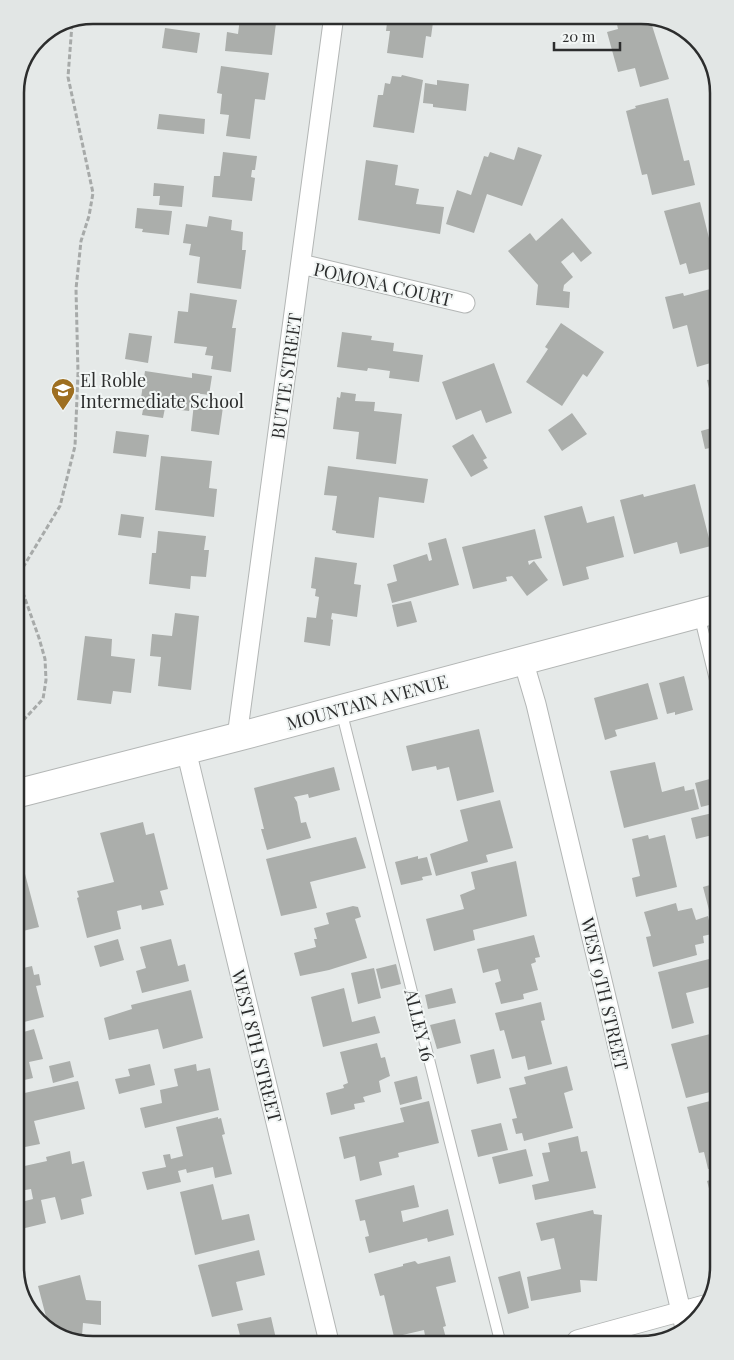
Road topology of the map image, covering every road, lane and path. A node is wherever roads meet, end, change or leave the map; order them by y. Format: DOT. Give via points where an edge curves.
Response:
graph roads {
  1 [pos="333,24"];
  2 [pos="72,27"];
  3 [pos="301,264"];
  4 [pos="465,303"];
  5 [pos="24,567"];
  6 [pos="24,596"];
  7 [pos="707,611"];
  8 [pos="710,635"];
  9 [pos="523,660"];
  10 [pos="341,709"];
  11 [pos="24,720"];
  12 [pos="237,737"];
  13 [pos="186,750"];
  14 [pos="24,792"];
  15 [pos="683,1319"];
  16 [pos="329,1336"];
  17 [pos="499,1336"];
  18 [pos="597,1336"];
  1 -- 3 [label="street, BUTTE STREET"];
  2 -- 5 [label="path" via="68,77 93,193 81,241 76,289 78,408 75,446 60,506"];
  3 -- 4 [label="street, POMONA COURT"];
  3 -- 12 [label="street, BUTTE STREET"];
  6 -- 11 [label="path" via="40,638 46,680 43,699"];
  7 -- 8 [label="lane"];
  7 -- 9 [label="main road, MOUNTAIN AVENUE"];
  9 -- 10 [label="main road, MOUNTAIN AVENUE"];
  9 -- 15 [label="street, WEST 9TH STREET"];
  10 -- 12 [label="main road, MOUNTAIN AVENUE"];
  10 -- 17 [label="lane, ALLEY 16"];
  12 -- 13 [label="main road, MOUNTAIN AVENUE"];
  13 -- 14 [label="main road, MOUNTAIN AVENUE"];
  13 -- 16 [label="street, WEST 8TH STREET"];
  15 -- 18 [label="street"];
}
